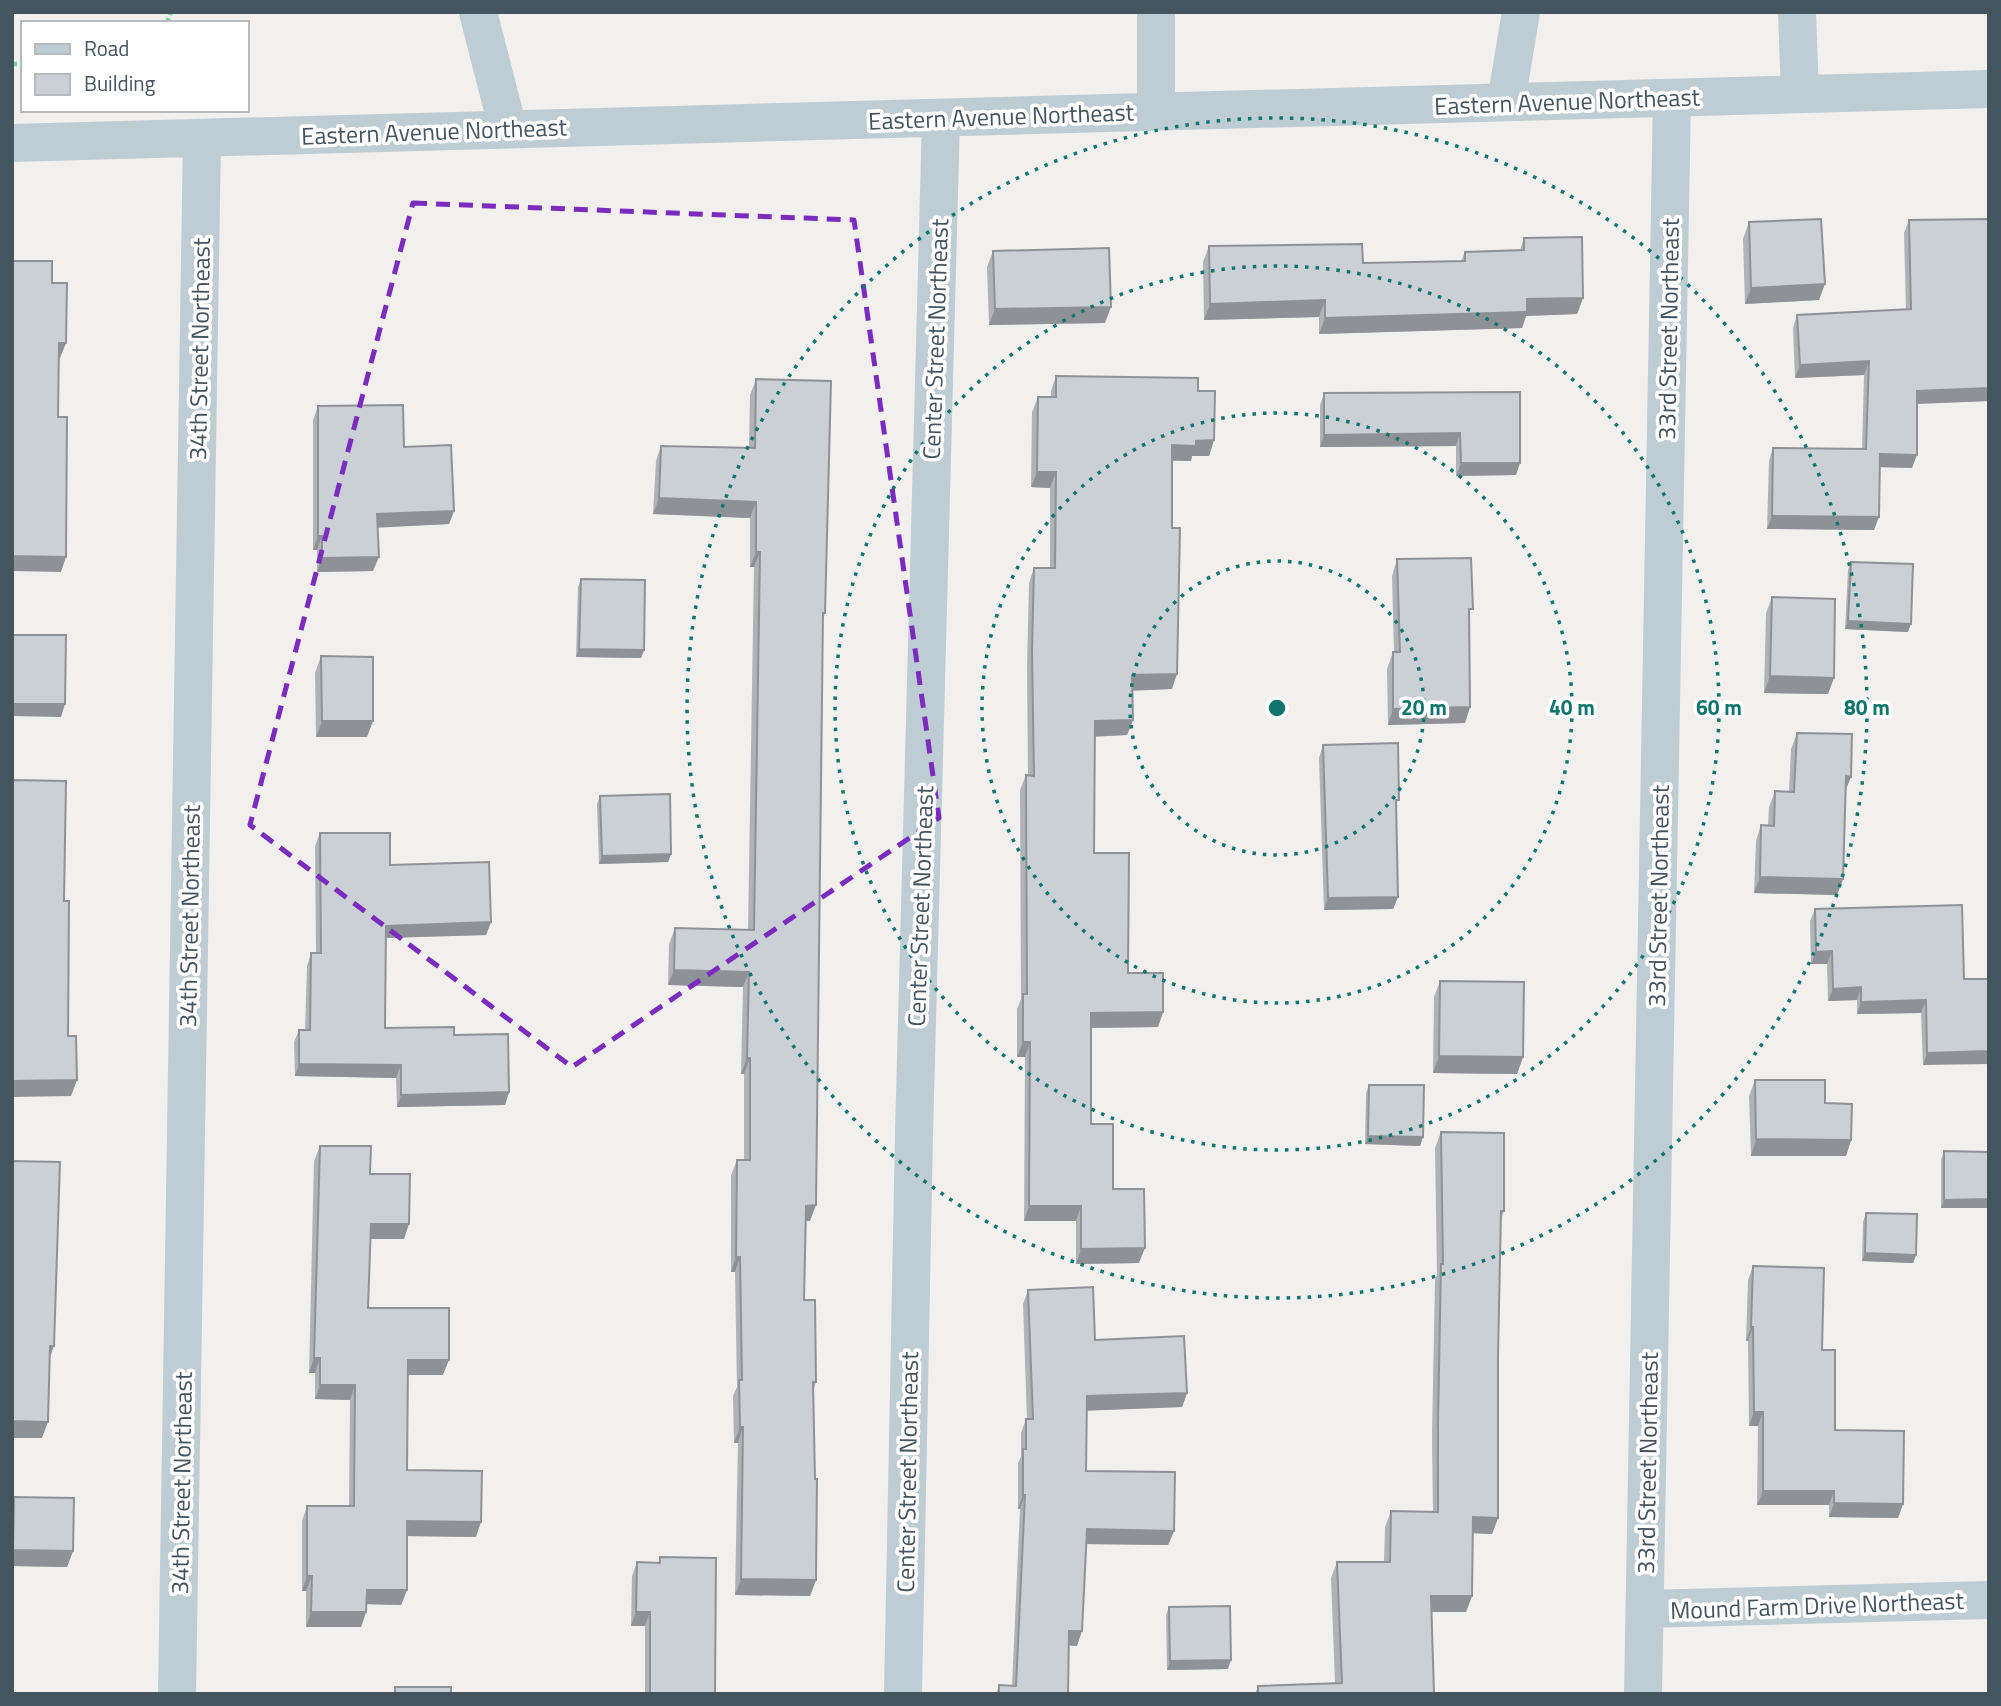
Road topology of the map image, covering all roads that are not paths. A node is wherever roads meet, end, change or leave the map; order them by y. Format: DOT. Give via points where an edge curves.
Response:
graph roads {
  1 [pos="478,12"];
  2 [pos="1156,12"];
  3 [pos="1521,12"];
  4 [pos="1797,12"];
  5 [pos="1989,89"];
  6 [pos="1800,94"];
  7 [pos="1672,98"];
  8 [pos="1506,102"];
  9 [pos="1156,112"];
  10 [pos="941,118"];
  11 [pos="508,129"];
  12 [pos="202,138"];
  13 [pos="12,143"];
  14 [pos="1989,1600"];
  15 [pos="1645,1609"];
  16 [pos="177,1694"];
  17 [pos="903,1694"];
  18 [pos="1643,1694"];
  1 -- 11 [label="street"];
  2 -- 9 [label="street"];
  3 -- 8 [label="street"];
  4 -- 6 [label="street"];
  5 -- 6 [label="street, Eastern Avenue Northeast"];
  6 -- 7 [label="street, Eastern Avenue Northeast"];
  7 -- 8 [label="street, Eastern Avenue Northeast"];
  7 -- 15 [label="street, 33rd Street Northeast"];
  8 -- 9 [label="street, Eastern Avenue Northeast"];
  9 -- 10 [label="street, Eastern Avenue Northeast"];
  10 -- 11 [label="street, Eastern Avenue Northeast"];
  10 -- 17 [label="street, Center Street Northeast"];
  11 -- 12 [label="street, Eastern Avenue Northeast"];
  12 -- 13 [label="street, Eastern Avenue Northeast"];
  12 -- 16 [label="street, 34th Street Northeast"];
  14 -- 15 [label="street, Mound Farm Drive Northeast"];
  15 -- 18 [label="street, 33rd Street Northeast"];
}
